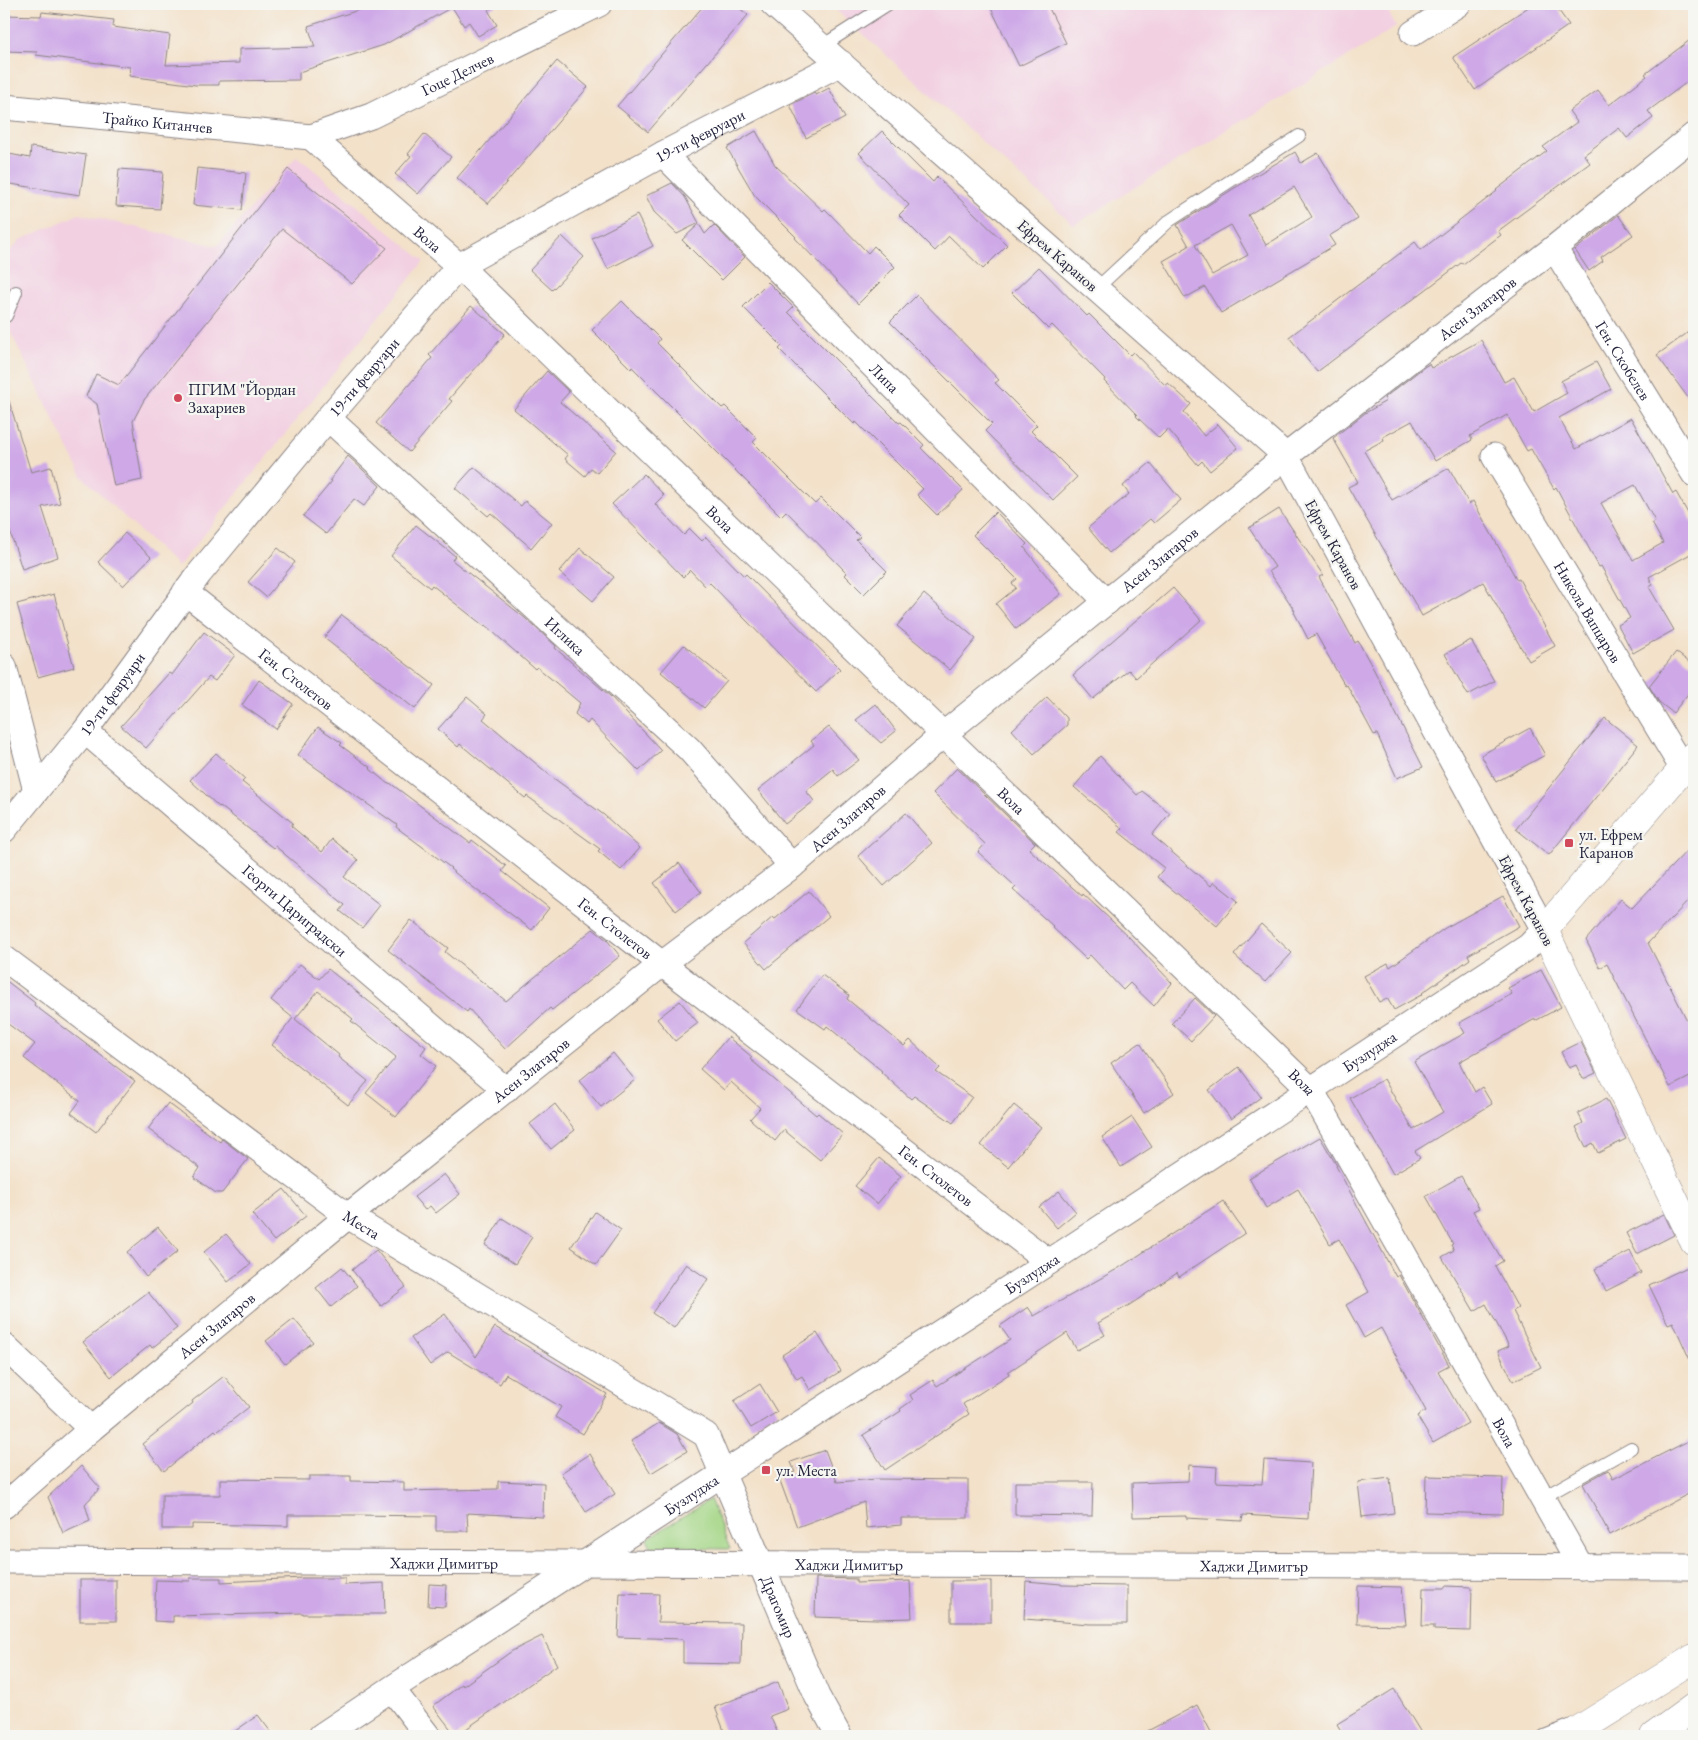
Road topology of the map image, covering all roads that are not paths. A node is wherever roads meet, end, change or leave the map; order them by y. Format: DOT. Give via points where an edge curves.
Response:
graph roads {
  1 [pos="599,4"];
  2 [pos="773,4"];
  3 [pos="888,4"];
  4 [pos="1458,4"];
  5 [pos="1412,33"];
  6 [pos="822,46"];
  7 [pos="840,63"];
  8 [pos="4,108"];
  9 [pos="1694,135"];
  10 [pos="1299,136"];
  11 [pos="311,137"];
  12 [pos="662,154"];
  13 [pos="1554,248"];
  14 [pos="459,266"];
  15 [pos="1096,289"];
  16 [pos="16,292"];
  17 [pos="4,317"];
  18 [pos="328,418"];
  19 [pos="1286,456"];
  20 [pos="1494,456"];
  21 [pos="1694,474"];
  22 [pos="185,592"];
  23 [pos="1107,602"];
  24 [pos="4,666"];
  25 [pos="85,731"];
  26 [pos="944,734"];
  27 [pos="1689,762"];
  28 [pos="36,791"];
  29 [pos="4,830"];
  30 [pos="792,866"];
  31 [pos="1544,930"];
  32 [pos="4,958"];
  33 [pos="662,964"];
  34 [pos="506,1090"];
  35 [pos="1311,1090"];
  36 [pos="348,1216"];
  37 [pos="1693,1235"];
  38 [pos="1049,1262"];
  39 [pos="4,1346"];
  40 [pos="90,1429"];
  41 [pos="1632,1448"];
  42 [pos="722,1474"];
  43 [pos="1542,1498"];
  44 [pos="4,1506"];
  45 [pos="4,1561"];
  46 [pos="585,1563"];
  47 [pos="761,1565"];
  48 [pos="1580,1566"];
  49 [pos="1694,1567"];
  50 [pos="1694,1658"];
  51 [pos="392,1689"];
  52 [pos="1694,1708"];
  53 [pos="1608,1713"];
  54 [pos="321,1736"];
  55 [pos="428,1736"];
  56 [pos="839,1736"];
  57 [pos="1544,1736"];
  58 [pos="1569,1736"];
  59 [pos="1654,1736"];
  1 -- 11 [label="street, Гоце Делчев" via="371,116"];
  2 -- 6 [label="street, Ефрем Каранов"];
  3 -- 6 [label="lane"];
  4 -- 5 [label="street"];
  6 -- 7 [label="street, Ефрем Каранов"];
  7 -- 12 [label="street, 19-ти февруари"];
  7 -- 15 [label="street, Ефрем Каранов"];
  8 -- 11 [label="street, Трайко Китанчев"];
  9 -- 13 [label="street, Асен Златаров"];
  10 -- 15 [label="lane" via="1169,221"];
  11 -- 14 [label="street, Вола"];
  12 -- 14 [label="street, 19-ти февруари"];
  12 -- 23 [label="street, Липа"];
  13 -- 19 [label="street, Асен Златаров"];
  13 -- 21 [label="street, Ген. Скобелев"];
  14 -- 18 [label="street, 19-ти февруари"];
  14 -- 26 [label="street, Вола"];
  15 -- 19 [label="street, Ефрем Каранов"];
  16 -- 17 [label="lane"];
  18 -- 22 [label="street, 19-ти февруари"];
  18 -- 30 [label="street, Иглика" via="689,748"];
  19 -- 23 [label="street, Асен Златаров"];
  19 -- 31 [label="street, Ефрем Каранов"];
  20 -- 27 [label="street, Никола Вапцаров"];
  22 -- 25 [label="street, 19-ти февруари"];
  22 -- 33 [label="street, Ген. Столетов"];
  23 -- 26 [label="street, Асен Златаров"];
  24 -- 28 [label="street"];
  25 -- 28 [label="street, 19-ти февруари"];
  25 -- 34 [label="street, Георги Цариградски"];
  26 -- 30 [label="street, Асен Златаров"];
  26 -- 35 [label="street, Вола"];
  27 -- 31 [label="street, Бузлуджа"];
  28 -- 29 [label="street, 19-ти февруари"];
  30 -- 33 [label="street, Асен Златаров"];
  31 -- 35 [label="street, Бузлуджа" via="1529,946"];
  31 -- 37 [label="street, Ефрем Каранов"];
  32 -- 36 [label="street, Места"];
  33 -- 34 [label="street, Асен Златаров"];
  33 -- 38 [label="street, Ген. Столетов"];
  34 -- 36 [label="street, Асен Златаров"];
  35 -- 38 [label="street, Бузлуджа"];
  35 -- 43 [label="street, Вола"];
  36 -- 40 [label="street, Асен Златаров"];
  36 -- 42 [label="street, Места" via="706,1435"];
  38 -- 42 [label="street, Бузлуджа"];
  39 -- 40 [label="street"];
  40 -- 44 [label="street, Асен Златаров"];
  41 -- 43 [label="lane"];
  42 -- 46 [label="street, Бузлуджа"];
  42 -- 47 [label="street, Драгомир"];
  43 -- 48 [label="street, Вола"];
  45 -- 46 [label="street, Хаджи Димитър"];
  46 -- 47 [label="street, Хаджи Димитър"];
  46 -- 51 [label="street, Бузлуджа"];
  47 -- 48 [label="street, Хаджи Димитър"];
  47 -- 56 [label="street, Драгомир" via="817,1696"];
  48 -- 49 [label="street, Хаджи Димитър"];
  50 -- 53 [label="street"];
  51 -- 54 [label="street, Бузлуджа"];
  51 -- 55 [label="street"];
  52 -- 59 [label="street"];
  53 -- 57 [label="lane"];
  53 -- 58 [label="street"];
}
